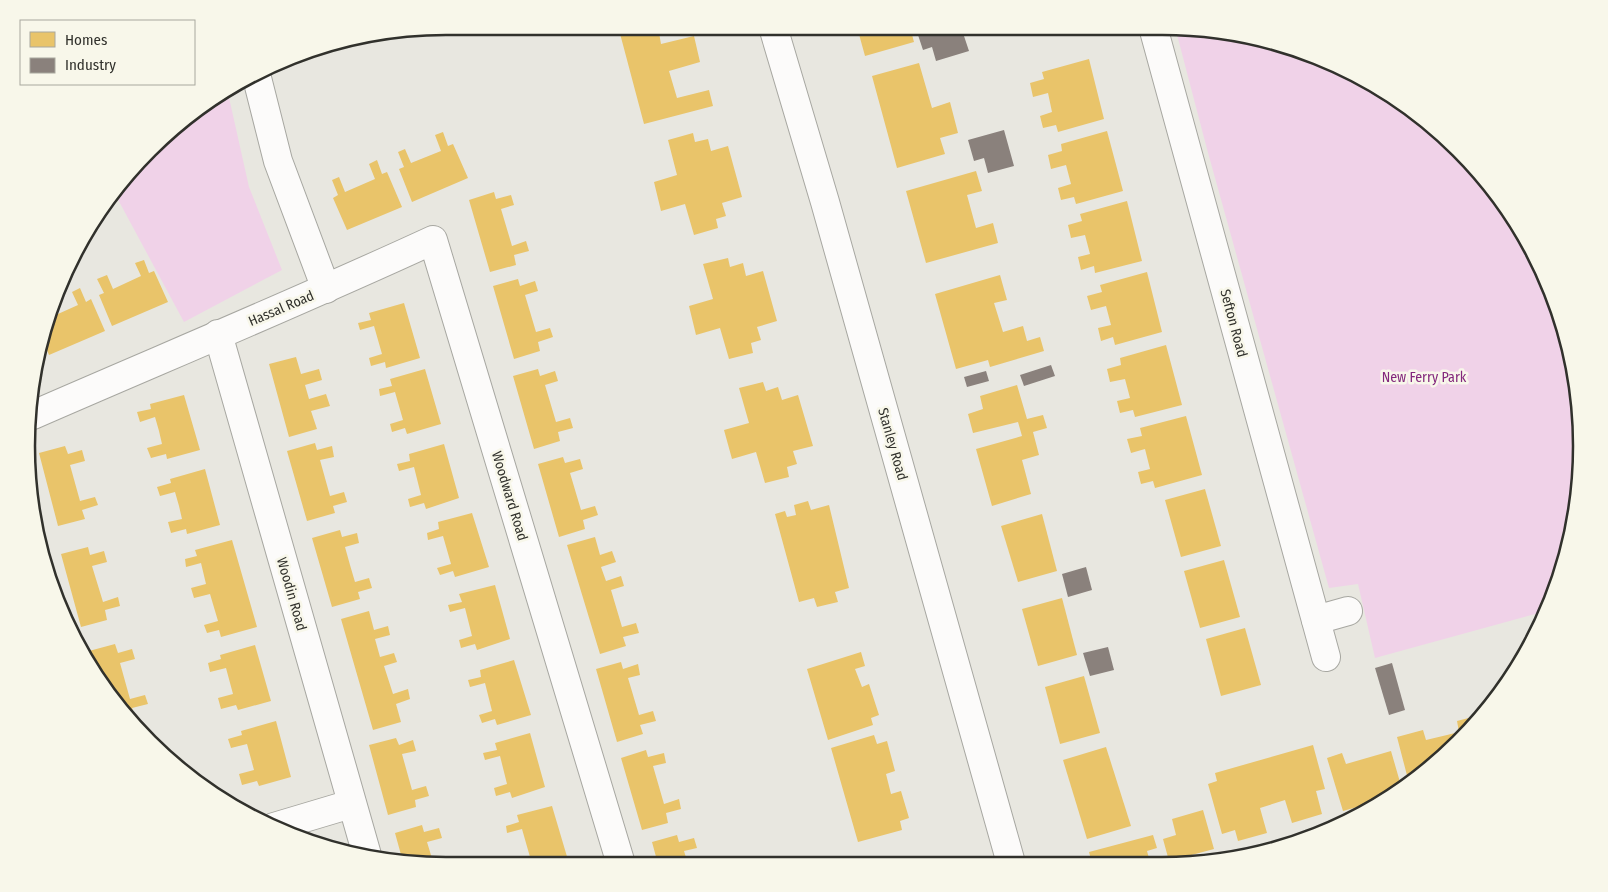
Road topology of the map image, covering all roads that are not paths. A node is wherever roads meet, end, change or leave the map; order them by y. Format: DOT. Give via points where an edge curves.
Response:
graph roads {
  1 [pos="775,35"];
  2 [pos="1155,35"];
  3 [pos="258,80"];
  4 [pos="326,289"];
  5 [pos="218,334"];
  6 [pos="37,413"];
  7 [pos="1348,611"];
  8 [pos="1316,620"];
  9 [pos="1326,658"];
  10 [pos="352,804"];
  11 [pos="283,823"];
  12 [pos="365,849"];
  13 [pos="620,857"];
  14 [pos="1009,857"];
  1 -- 14 [label="street, Stanley Road"];
  2 -- 8 [label="street, Sefton Road"];
  3 -- 4 [label="street, Hassal Road" via="278,161"];
  4 -- 5 [label="street, Hassal Road"];
  4 -- 13 [label="street, Woodward Road" via="433,240"];
  5 -- 6 [label="street, Hassal Road"];
  5 -- 10 [label="street, Woodin Road"];
  7 -- 8 [label="street"];
  8 -- 9 [label="street, Sefton Road"];
  10 -- 11 [label="street"];
  10 -- 12 [label="street, Woodin Road"];
}
